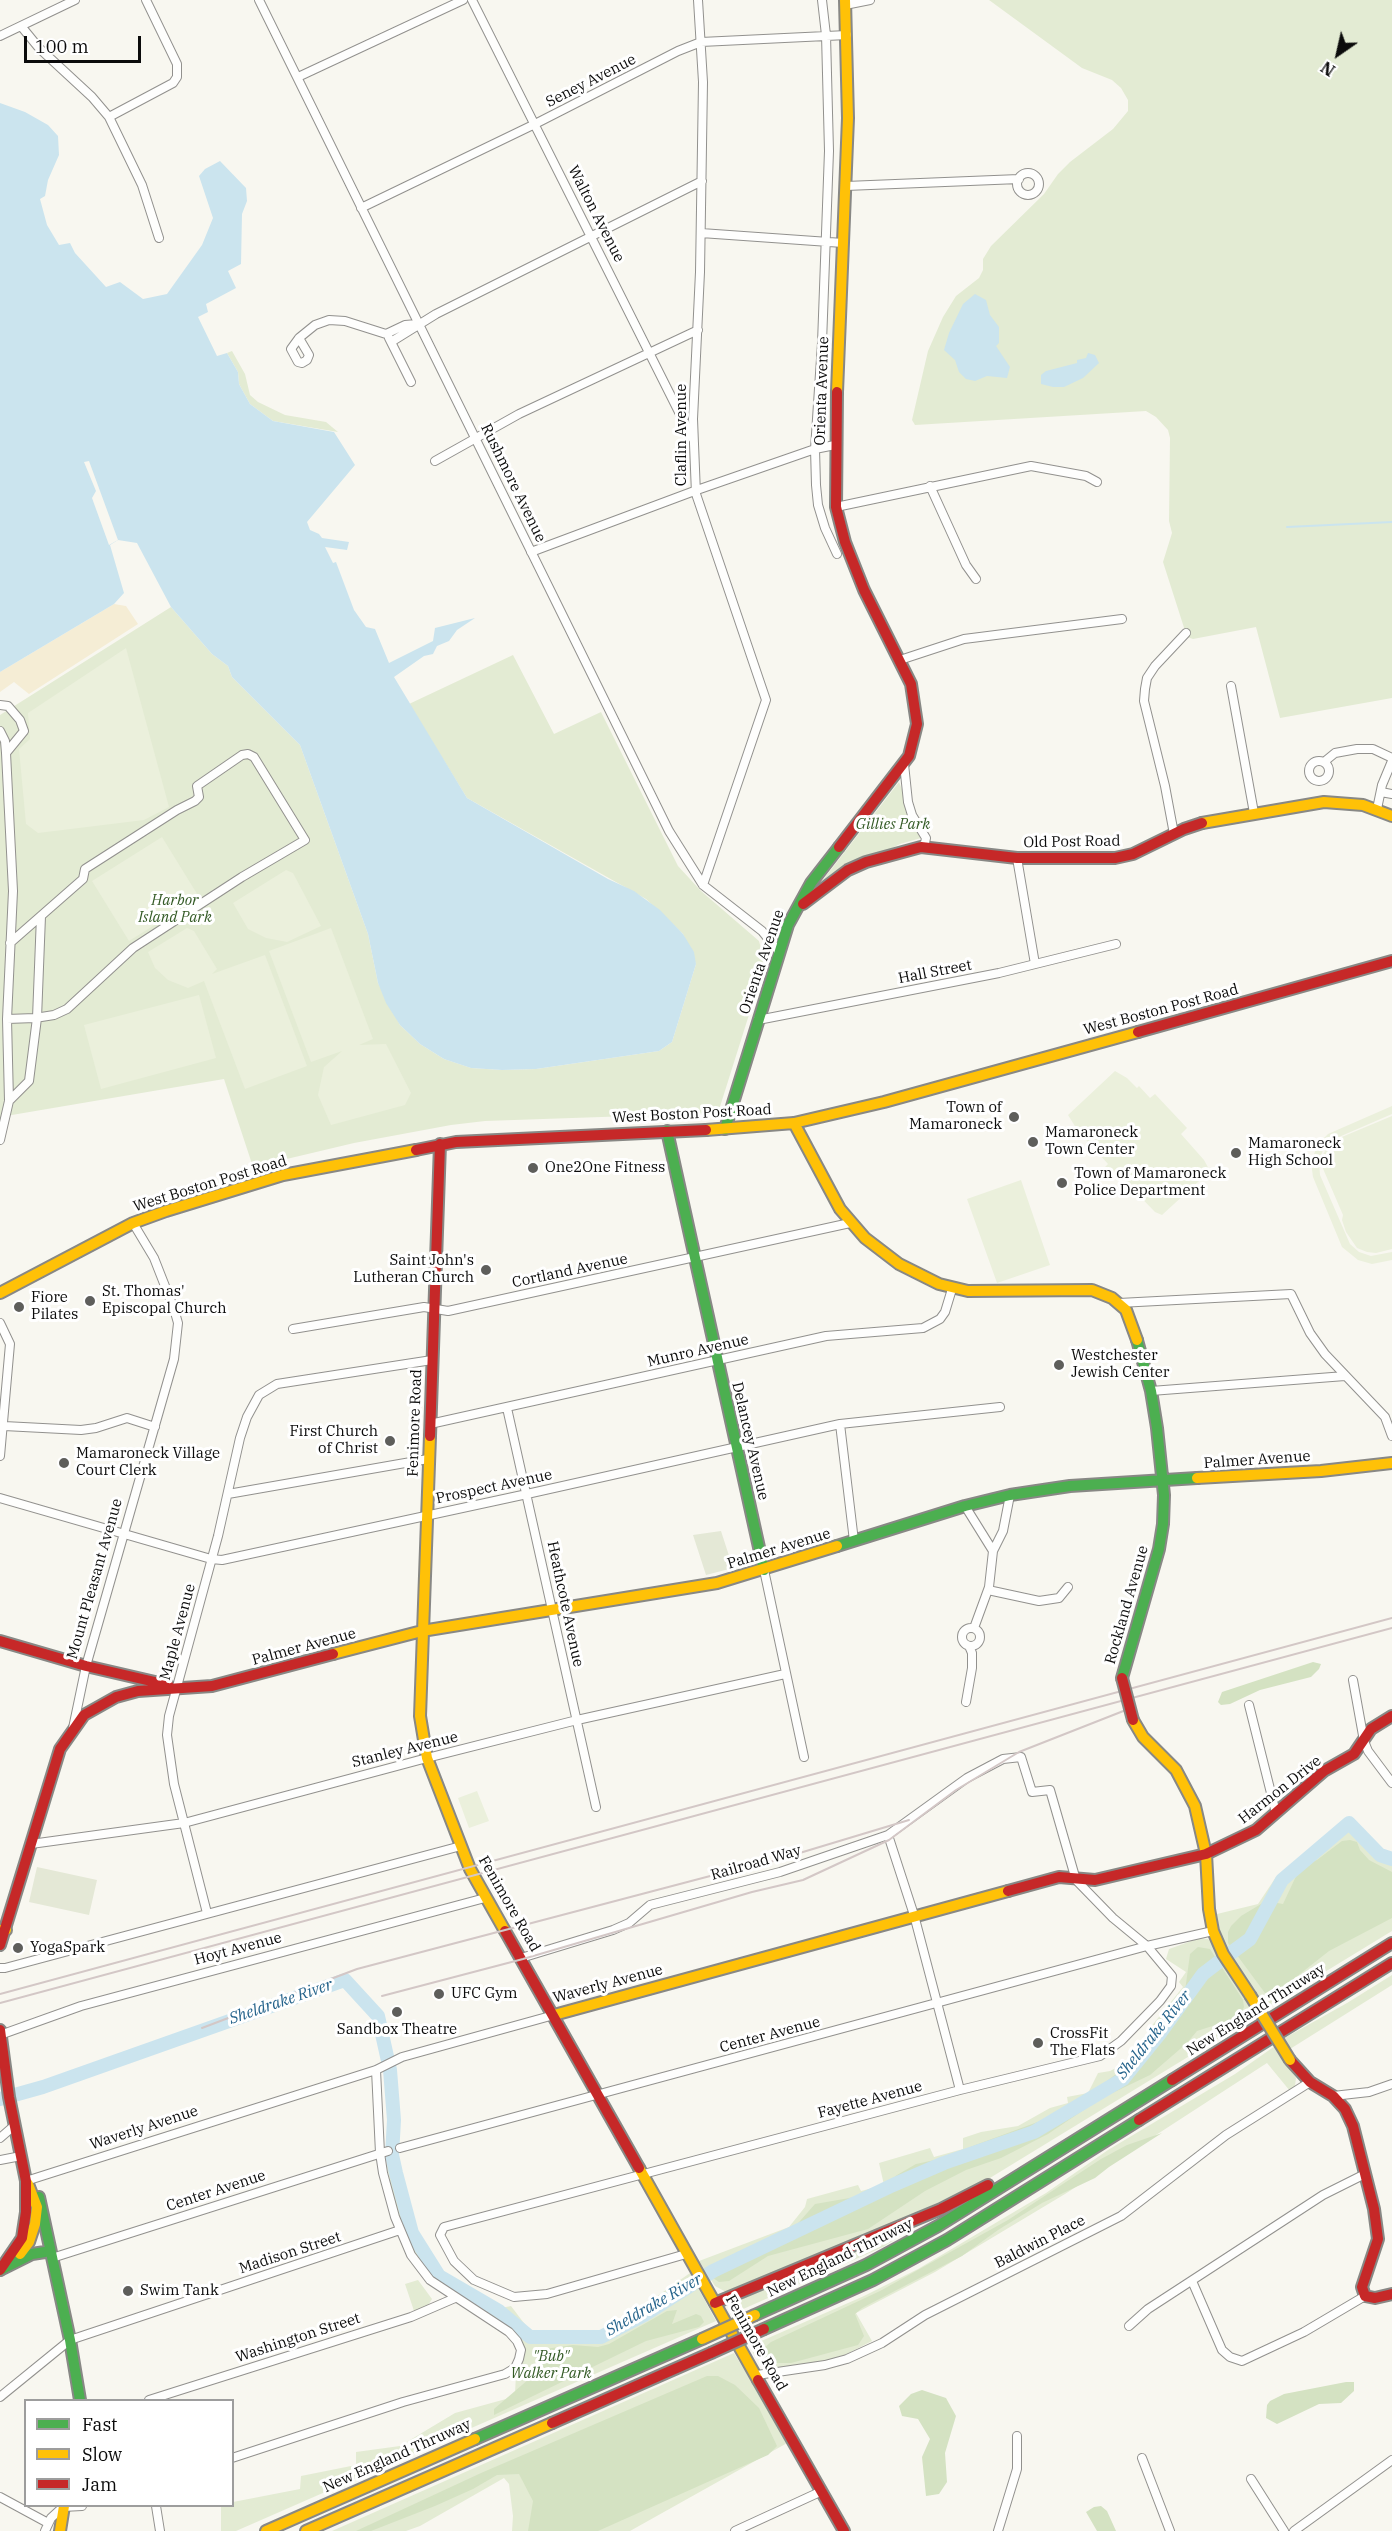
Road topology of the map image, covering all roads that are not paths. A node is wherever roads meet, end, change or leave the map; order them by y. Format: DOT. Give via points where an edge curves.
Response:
graph roads {
  1 [pos="75,0"];
  2 [pos="146,0"];
  3 [pos="259,0"];
  4 [pos="463,0"];
  5 [pos="472,0"];
  6 [pos="698,0"];
  7 [pos="822,0"];
  8 [pos="870,0"];
  9 [pos="845,2"];
  10 [pos="21,27"];
  11 [pos="826,35"];
  12 [pos="847,35"];
  13 [pos="0,36"];
  14 [pos="701,42"];
  15 [pos="298,77"];
  16 [pos="109,117"];
  17 [pos="535,124"];
  18 [pos="1018,179"];
  19 [pos="702,181"];
  20 [pos="846,186"];
  21 [pos="361,208"];
  22 [pos="701,232"];
  23 [pos="591,236"];
  24 [pos="159,238"];
  25 [pos="826,242"];
  26 [pos="843,243"];
  27 [pos="418,324"];
  28 [pos="698,330"];
  29 [pos="299,338"];
  30 [pos="388,338"];
  31 [pos="822,343"];
  32 [pos="839,344"];
  33 [pos="649,351"];
  34 [pos="411,382"];
  35 [pos="476,438"];
  36 [pos="694,442"];
  37 [pos="835,445"];
  38 [pos="815,449"];
  39 [pos="435,461"];
  40 [pos="1097,482"];
  41 [pos="930,486"];
  42 [pos="697,490"];
  43 [pos="836,507"];
  44 [pos="531,552"];
  45 [pos="837,554"];
  46 [pos="976,579"];
  47 [pos="1122,619"];
  48 [pos="1186,633"];
  49 [pos="900,660"];
  50 [pos="1232,686"];
  51 [pos="0,705"];
  52 [pos="0,731"];
  53 [pos="6,753"];
  54 [pos="1392,759"];
  55 [pos="1324,762"];
  56 [pos="904,764"];
  57 [pos="1381,792"];
  58 [pos="1392,794"];
  59 [pos="1377,809"];
  60 [pos="1254,813"];
  61 [pos="1392,816"];
  62 [pos="1174,834"];
  63 [pos="921,847"];
  64 [pos="1017,858"];
  65 [pos="703,885"];
  66 [pos="796,911"];
  67 [pos="41,916"];
  68 [pos="10,943"];
  69 [pos="1116,944"];
  70 [pos="779,952"];
  71 [pos="1392,961"];
  72 [pos="1035,964"];
  73 [pos="37,1018"];
  74 [pos="7,1019"];
  75 [pos="758,1020"];
  76 [pos="9,1101"];
  77 [pos="794,1123"];
  78 [pos="724,1130"];
  79 [pos="667,1131"];
  80 [pos="0,1140"];
  81 [pos="440,1144"];
  82 [pos="133,1223"];
  83 [pos="850,1223"];
  84 [pos="694,1257"];
  85 [pos="952,1289"];
  86 [pos="0,1293"];
  87 [pos="1119,1303"];
  88 [pos="434,1309"];
  89 [pos="0,1323"];
  90 [pos="293,1329"];
  91 [pos="432,1360"];
  92 [pos="717,1361"];
  93 [pos="1345,1377"];
  94 [pos="1150,1391"];
  95 [pos="1000,1407"];
  96 [pos="507,1408"];
  97 [pos="430,1424"];
  98 [pos="840,1424"];
  99 [pos="4,1426"];
  100 [pos="155,1427"];
  101 [pos="1392,1436"];
  102 [pos="736,1447"];
  103 [pos="0,1456"];
  104 [pos="428,1459"];
  105 [pos="1392,1463"];
  106 [pos="1162,1481"];
  107 [pos="228,1494"];
  108 [pos="527,1494"];
  109 [pos="1010,1495"];
  110 [pos="0,1498"];
  111 [pos="965,1506"];
  112 [pos="427,1515"];
  113 [pos="124,1533"];
  114 [pos="855,1541"];
  115 [pos="993,1551"];
  116 [pos="211,1559"];
  117 [pos="764,1570"];
  118 [pos="1068,1587"];
  119 [pos="988,1590"];
  120 [pos="553,1610"];
  121 [pos="974,1628"];
  122 [pos="422,1631"];
  123 [pos="0,1641"];
  124 [pos="969,1646"];
  125 [pos="86,1665"];
  126 [pos="785,1674"];
  127 [pos="1353,1680"];
  128 [pos="177,1688"];
  129 [pos="966,1702"];
  130 [pos="1249,1705"];
  131 [pos="1392,1716"];
  132 [pos="577,1720"];
  133 [pos="73,1728"];
  134 [pos="1364,1741"];
  135 [pos="804,1757"];
  136 [pos="427,1758"];
  137 [pos="1392,1783"];
  138 [pos="596,1807"];
  139 [pos="1276,1813"];
  140 [pos="184,1823"];
  141 [pos="888,1835"];
  142 [pos="31,1844"];
  143 [pos="461,1846"];
  144 [pos="1206,1854"];
  145 [pos="1076,1880"];
  146 [pos="485,1898"];
  147 [pos="207,1913"];
  148 [pos="914,1915"];
  149 [pos="3,1930"];
  150 [pos="1213,1931"];
  151 [pos="1392,1943"];
  152 [pos="0,1945"];
  153 [pos="1147,1946"];
  154 [pos="521,1958"];
  155 [pos="1392,1963"];
  156 [pos="0,1968"];
  157 [pos="937,2004"];
  158 [pos="554,2015"];
  159 [pos="0,2033"];
  160 [pos="379,2069"];
  161 [pos="5,2082"];
  162 [pos="1310,2082"];
  163 [pos="1392,2084"];
  164 [pos="960,2090"];
  165 [pos="598,2095"];
  166 [pos="1333,2096"];
  167 [pos="15,2125"];
  168 [pos="0,2138"];
  169 [pos="1076,2140"];
  170 [pos="400,2148"];
  171 [pos="384,2152"];
  172 [pos="21,2156"];
  173 [pos="0,2160"];
  174 [pos="1365,2174"];
  175 [pos="643,2176"];
  176 [pos="26,2181"];
  177 [pos="400,2230"];
  178 [pos="49,2239"];
  179 [pos="26,2240"];
  180 [pos="686,2254"];
  181 [pos="48,2255"];
  182 [pos="0,2270"];
  183 [pos="1192,2282"];
  184 [pos="1392,2294"];
  185 [pos="1365,2296"];
  186 [pos="455,2298"];
  187 [pos="715,2303"];
  188 [pos="1129,2326"];
  189 [pos="70,2340"];
  190 [pos="757,2375"];
  191 [pos="0,2397"];
  192 [pos="80,2399"];
  193 [pos="152,2399"];
  194 [pos="1017,2436"];
  195 [pos="234,2457"];
  196 [pos="1142,2458"];
  197 [pos="1392,2460"];
  198 [pos="1251,2479"];
  199 [pos="822,2491"];
  200 [pos="0,2497"];
  201 [pos="63,2507"];
  202 [pos="64,2507"];
  203 [pos="156,2507"];
  204 [pos="46,2527"];
  205 [pos="60,2531"];
  206 [pos="160,2531"];
  207 [pos="266,2531"];
  208 [pos="306,2531"];
  209 [pos="735,2531"];
  210 [pos="844,2531"];
  211 [pos="998,2531"];
  212 [pos="1170,2531"];
  213 [pos="1284,2531"];
  214 [pos="1294,2531"];
  1 -- 10 [label="street"];
  2 -- 16 [label="street" via="177,64 177,77 173,83"];
  3 -- 15 [label="street, Rushmore Avenue"];
  4 -- 15 [label="street"];
  5 -- 17 [label="street, Walton Avenue"];
  6 -- 14 [label="street, Claflin Avenue"];
  7 -- 11 [label="street, Orienta Avenue"];
  8 -- 9 [label="street"];
  9 -- 12 [label="main road, Orienta Avenue"];
  10 -- 13 [label="street"];
  10 -- 16 [label="street"];
  11 -- 12 [label="street, Seney Avenue"];
  11 -- 14 [label="street, Seney Avenue"];
  11 -- 25 [label="street, Orienta Avenue"];
  12 -- 20 [label="main road, Orienta Avenue"];
  14 -- 17 [label="street, Seney Avenue"];
  14 -- 19 [label="street, Claflin Avenue"];
  15 -- 21 [label="street, Rushmore Avenue"];
  16 -- 24 [label="street" via="142,185"];
  17 -- 21 [label="street, Seney Avenue"];
  17 -- 23 [label="street, Walton Avenue"];
  18 -- 20 [label="street"];
  19 -- 22 [label="street, Claflin Avenue"];
  19 -- 23 [label="street"];
  20 -- 26 [label="main road, Orienta Avenue"];
  21 -- 27 [label="street, Rushmore Avenue"];
  22 -- 25 [label="street"];
  22 -- 28 [label="street, Claflin Avenue"];
  23 -- 27 [label="street"];
  23 -- 33 [label="street, Walton Avenue"];
  25 -- 26 [label="street"];
  25 -- 31 [label="street, Orienta Avenue"];
  26 -- 32 [label="main road, Orienta Avenue"];
  27 -- 30 [label="street" via="405,325"];
  27 -- 35 [label="street, Rushmore Avenue"];
  28 -- 33 [label="street"];
  28 -- 36 [label="street, Claflin Avenue"];
  29 -- 30 [label="street" via="329,320 345,321"];
  30 -- 34 [label="street"];
  31 -- 32 [label="street"];
  31 -- 38 [label="street, Orienta Avenue"];
  32 -- 37 [label="main road, Orienta Avenue"];
  33 -- 35 [label="street"];
  33 -- 36 [label="street, Walton Avenue"];
  35 -- 39 [label="street"];
  35 -- 44 [label="street, Rushmore Avenue"];
  36 -- 42 [label="street, Claflin Avenue"];
  37 -- 38 [label="street"];
  37 -- 43 [label="main road, Orienta Avenue"];
  38 -- 42 [label="street"];
  38 -- 45 [label="street, Orienta Avenue" via="818,505"];
  40 -- 41 [label="street" via="1086,476 1031,466"];
  41 -- 43 [label="street"];
  41 -- 46 [label="street"];
  42 -- 44 [label="street"];
  42 -- 65 [label="street, Claflin Avenue" via="766,700"];
  43 -- 49 [label="main road, Orienta Avenue" via="864,590"];
  44 -- 65 [label="street, Rushmore Avenue" via="669,831"];
  47 -- 49 [label="street" via="964,639"];
  48 -- 62 [label="street" via="1147,678 1144,701"];
  49 -- 56 [label="main road, Orienta Avenue" via="911,684 917,724 915,740"];
  50 -- 60 [label="street"];
  51 -- 53 [label="street" via="8,706 21,720 24,731"];
  52 -- 53 [label="street"];
  53 -- 68 [label="street" via="13,891"];
  54 -- 55 [label="street" via="1373,749 1356,749 1335,753"];
  54 -- 57 [label="street"];
  56 -- 63 [label="street, Orienta Avenue" via="908,802 926,838"];
  56 -- 66 [label="main road, Orienta Avenue" via="811,883"];
  57 -- 58 [label="street"];
  57 -- 59 [label="street"];
  59 -- 60 [label="main road, Old Post Road" via="1324,802"];
  59 -- 61 [label="main road, Old Post Road"];
  60 -- 62 [label="main road, Old Post Road" via="1199,824"];
  62 -- 64 [label="main road, Old Post Road" via="1133,854 1115,858"];
  63 -- 64 [label="main road, Old Post Road"];
  63 -- 66 [label="main road, Old Post Road" via="848,870"];
  64 -- 72 [label="street"];
  65 -- 70 [label="street, Rushmore Avenue" via="762,931"];
  66 -- 70 [label="main road, Orienta Avenue"];
  67 -- 68 [label="street"];
  67 -- 73 [label="street"];
  67 -- 73 [label="street" via="83,879 85,869 195,801 199,797 197,786 242,755 254,758 305,840 133,948 67,1009"];
  68 -- 74 [label="street"];
  69 -- 72 [label="street, Hall Street"];
  70 -- 75 [label="main road, Orienta Avenue"];
  71 -- 77 [label="main road, West Boston Post Road"];
  72 -- 75 [label="street, Hall Street"];
  73 -- 74 [label="street"];
  73 -- 76 [label="street" via="29,1081"];
  74 -- 76 [label="street"];
  75 -- 78 [label="main road, Orienta Avenue"];
  76 -- 80 [label="street"];
  77 -- 78 [label="main road, West Boston Post Road"];
  77 -- 83 [label="main road"];
  78 -- 79 [label="main road, West Boston Post Road"];
  79 -- 81 [label="main road, West Boston Post Road"];
  79 -- 84 [label="main road, Delancey Avenue"];
  81 -- 82 [label="main road, West Boston Post Road" via="283,1175"];
  81 -- 88 [label="main road, Fenimore Road"];
  82 -- 86 [label="main road, West Boston Post Road"];
  82 -- 100 [label="street, Mount Pleasant Avenue" via="154,1258 178,1323 174,1359"];
  83 -- 84 [label="street, Cortland Avenue"];
  83 -- 85 [label="main road" via="899,1264"];
  84 -- 88 [label="street, Cortland Avenue" via="448,1311"];
  84 -- 92 [label="main road, Delancey Avenue"];
  85 -- 87 [label="main road" via="986,1293 1092,1290"];
  85 -- 92 [label="street, Munro Avenue" via="945,1312 929,1327 826,1336"];
  87 -- 93 [label="street" via="1291,1294 1310,1333"];
  87 -- 94 [label="main road, Rockland Avenue" via="1130,1316"];
  88 -- 90 [label="street, Cortland Avenue" via="424,1307"];
  88 -- 91 [label="main road, Fenimore Road"];
  89 -- 99 [label="street" via="10,1344"];
  91 -- 97 [label="main road, Fenimore Road"];
  91 -- 107 [label="street, Maple Avenue" via="290,1381 267,1388 258,1395 247,1417"];
  92 -- 96 [label="street, Munro Avenue"];
  92 -- 102 [label="main road, Delancey Avenue"];
  93 -- 94 [label="street"];
  93 -- 101 [label="street" via="1385,1417"];
  94 -- 106 [label="main road, Rockland Avenue"];
  95 -- 98 [label="street, Prospect Avenue"];
  96 -- 97 [label="street, Munro Avenue"];
  96 -- 108 [label="street, Heathcote Avenue"];
  97 -- 104 [label="main road, Fenimore Road"];
  98 -- 102 [label="street, Prospect Avenue"];
  98 -- 114 [label="street"];
  99 -- 100 [label="street" via="81,1430 126,1418"];
  99 -- 103 [label="street"];
  100 -- 113 [label="street, Mount Pleasant Avenue"];
  102 -- 108 [label="street, Prospect Avenue"];
  102 -- 117 [label="main road, Delancey Avenue"];
  104 -- 107 [label="street"];
  104 -- 112 [label="main road, Fenimore Road"];
  105 -- 106 [label="main road, Palmer Avenue"];
  106 -- 109 [label="main road, Palmer Avenue" via="1070,1486"];
  106 -- 144 [label="main road, Rockland Avenue, bridge" via="1159,1549 1122,1678 1133,1720 1180,1778 1195,1806"];
  107 -- 116 [label="street, Maple Avenue"];
  108 -- 112 [label="street, Prospect Avenue"];
  108 -- 120 [label="street, Heathcote Avenue"];
  109 -- 111 [label="main road, Palmer Avenue"];
  109 -- 115 [label="street" via="1003,1531"];
  110 -- 113 [label="street, Prospect Avenue"];
  111 -- 114 [label="main road, Palmer Avenue"];
  111 -- 115 [label="street"];
  112 -- 116 [label="street, Prospect Avenue" via="247,1556"];
  112 -- 122 [label="main road, Fenimore Road"];
  113 -- 116 [label="street, Prospect Avenue"];
  113 -- 125 [label="street, Mount Pleasant Avenue"];
  114 -- 117 [label="main road, Palmer Avenue"];
  115 -- 119 [label="street"];
  116 -- 128 [label="street, Maple Avenue"];
  117 -- 120 [label="main road, Palmer Avenue" via="689,1589"];
  117 -- 126 [label="street, Delancey Avenue"];
  118 -- 119 [label="street" via="1059,1598 1039,1602"];
  119 -- 121 [label="street"];
  120 -- 122 [label="main road, Palmer Avenue"];
  120 -- 132 [label="street, Heathcote Avenue"];
  121 -- 124 [label="street" via="980,1639"];
  121 -- 124 [label="street" via="968,1628 962,1636"];
  122 -- 128 [label="main road, Palmer Avenue" via="221,1684"];
  122 -- 136 [label="main road, Fenimore Road" via="420,1716"];
  123 -- 125 [label="main road, Palmer Avenue"];
  124 -- 129 [label="street" via="972,1668"];
  125 -- 128 [label="main road, Palmer Avenue"];
  125 -- 133 [label="street, Mount Pleasant Avenue"];
  126 -- 132 [label="street, Stanley Avenue"];
  126 -- 135 [label="street, Delancey Avenue"];
  127 -- 134 [label="street"];
  128 -- 133 [label="main road, Palmer Avenue" via="116,1697 84,1715"];
  128 -- 140 [label="street, Maple Avenue" via="167,1735"];
  130 -- 139 [label="street"];
  131 -- 134 [label="main road, Harmon Drive" via="1376,1724"];
  132 -- 136 [label="street, Stanley Avenue"];
  132 -- 138 [label="street, Heathcote Avenue"];
  133 -- 142 [label="main road, Mount Pleasant Avenue" via="60,1749"];
  134 -- 137 [label="street"];
  134 -- 139 [label="main road, Harmon Drive" via="1354,1754 1316,1778"];
  136 -- 140 [label="street, Stanley Avenue"];
  136 -- 143 [label="main road, Fenimore Road"];
  139 -- 144 [label="main road, Harmon Drive" via="1250,1834"];
  140 -- 142 [label="street, Stanley Avenue"];
  140 -- 147 [label="street, Maple Avenue"];
  141 -- 145 [label="street, Railroad Way" via="942,1794 1003,1759 1022,1756 1032,1792 1050,1790"];
  141 -- 148 [label="street"];
  141 -- 154 [label="street, Railroad Way" via="780,1872 650,1905 621,1927"];
  142 -- 149 [label="main road, Mount Pleasant Avenue"];
  143 -- 146 [label="main road, Fenimore Road"];
  143 -- 147 [label="street"];
  144 -- 145 [label="main road, Waverly Avenue" via="1095,1880"];
  144 -- 150 [label="main road, Rockland Avenue"];
  145 -- 148 [label="main road, Waverly Avenue" via="1059,1876"];
  145 -- 153 [label="street, Fayette Avenue"];
  146 -- 154 [label="main road, Fenimore Road"];
  146 -- 159 [label="street, Hoyt Avenue" via="81,2006"];
  147 -- 156 [label="street"];
  148 -- 157 [label="street"];
  148 -- 158 [label="main road, Waverly Avenue"];
  149 -- 152 [label="main road, Mount Pleasant Avenue"];
  150 -- 153 [label="street"];
  150 -- 162 [label="main road, Rockland Avenue, bridge" via="1223,1954 1290,2060"];
  151 -- 169 [label="main road, New England Thruway"];
  153 -- 157 [label="street, Center Avenue"];
  153 -- 164 [label="street, Fayette Avenue" via="1172,1976 1171,1986 1121,2041 1100,2056"];
  154 -- 158 [label="main road, Fenimore Road"];
  155 -- 208 [label="main road, bridge" via="939,2245 873,2280"];
  157 -- 164 [label="street"];
  157 -- 165 [label="street, Center Avenue"];
  158 -- 160 [label="street, Waverly Avenue" via="394,2060"];
  158 -- 165 [label="main road, Fenimore Road"];
  159 -- 161 [label="main road"];
  160 -- 171 [label="street"];
  160 -- 176 [label="street, Waverly Avenue"];
  161 -- 167 [label="main road"];
  162 -- 166 [label="main road, Rockland Avenue"];
  162 -- 190 [label="street, Baldwin Place" via="1226,2135 1121,2216 925,2315 882,2343 825,2365"];
  163 -- 166 [label="street" via="1370,2092"];
  164 -- 175 [label="street, Fayette Avenue"];
  165 -- 170 [label="street, Center Avenue"];
  165 -- 175 [label="main road, Fenimore Road"];
  166 -- 174 [label="main road, Rockland Avenue" via="1353,2126"];
  167 -- 168 [label="street"];
  167 -- 172 [label="main road"];
  169 -- 187 [label="main road" via="941,2209"];
  169 -- 207 [label="main road, New England Thruway, bridge" via="907,2244 840,2278"];
  171 -- 177 [label="street" via="392,2206"];
  171 -- 181 [label="street, Center Avenue"];
  172 -- 173 [label="street"];
  172 -- 176 [label="main road"];
  174 -- 183 [label="street" via="1323,2195"];
  174 -- 185 [label="main road, Rockland Avenue" via="1377,2239 1362,2287"];
  175 -- 180 [label="main road, Fenimore Road"];
  175 -- 180 [label="street, Fayette Avenue" via="444,2227 442,2242 454,2261 474,2280 514,2297 547,2294"];
  176 -- 178 [label="main road" via="37,2191"];
  176 -- 179 [label="main road"];
  177 -- 186 [label="street" via="419,2268"];
  177 -- 189 [label="street, Madison Street"];
  178 -- 179 [label="main road"];
  178 -- 181 [label="main road"];
  179 -- 181 [label="main road"];
  179 -- 182 [label="main road"];
  180 -- 187 [label="main road, Fenimore Road"];
  181 -- 182 [label="main road" via="32,2254"];
  181 -- 189 [label="main road"];
  183 -- 185 [label="street" via="1222,2350 1242,2361 1304,2332"];
  183 -- 188 [label="street" via="1148,2308"];
  184 -- 185 [label="main road"];
  186 -- 193 [label="street, Washington Street" via="411,2317"];
  186 -- 195 [label="street" via="517,2341 521,2350 515,2368"];
  187 -- 190 [label="main road, Fenimore Road"];
  189 -- 191 [label="street, Madison Street"];
  189 -- 192 [label="main road"];
  190 -- 199 [label="main road, Fenimore Road"];
  194 -- 211 [label="street" via="1017,2469"];
  196 -- 212 [label="street"];
  197 -- 214 [label="street"];
  198 -- 213 [label="street"];
  199 -- 209 [label="street"];
  199 -- 210 [label="main road, Fenimore Road"];
  200 -- 204 [label="street"];
  201 -- 204 [label="street"];
  202 -- 205 [label="main road"];
  203 -- 206 [label="street"];
}
